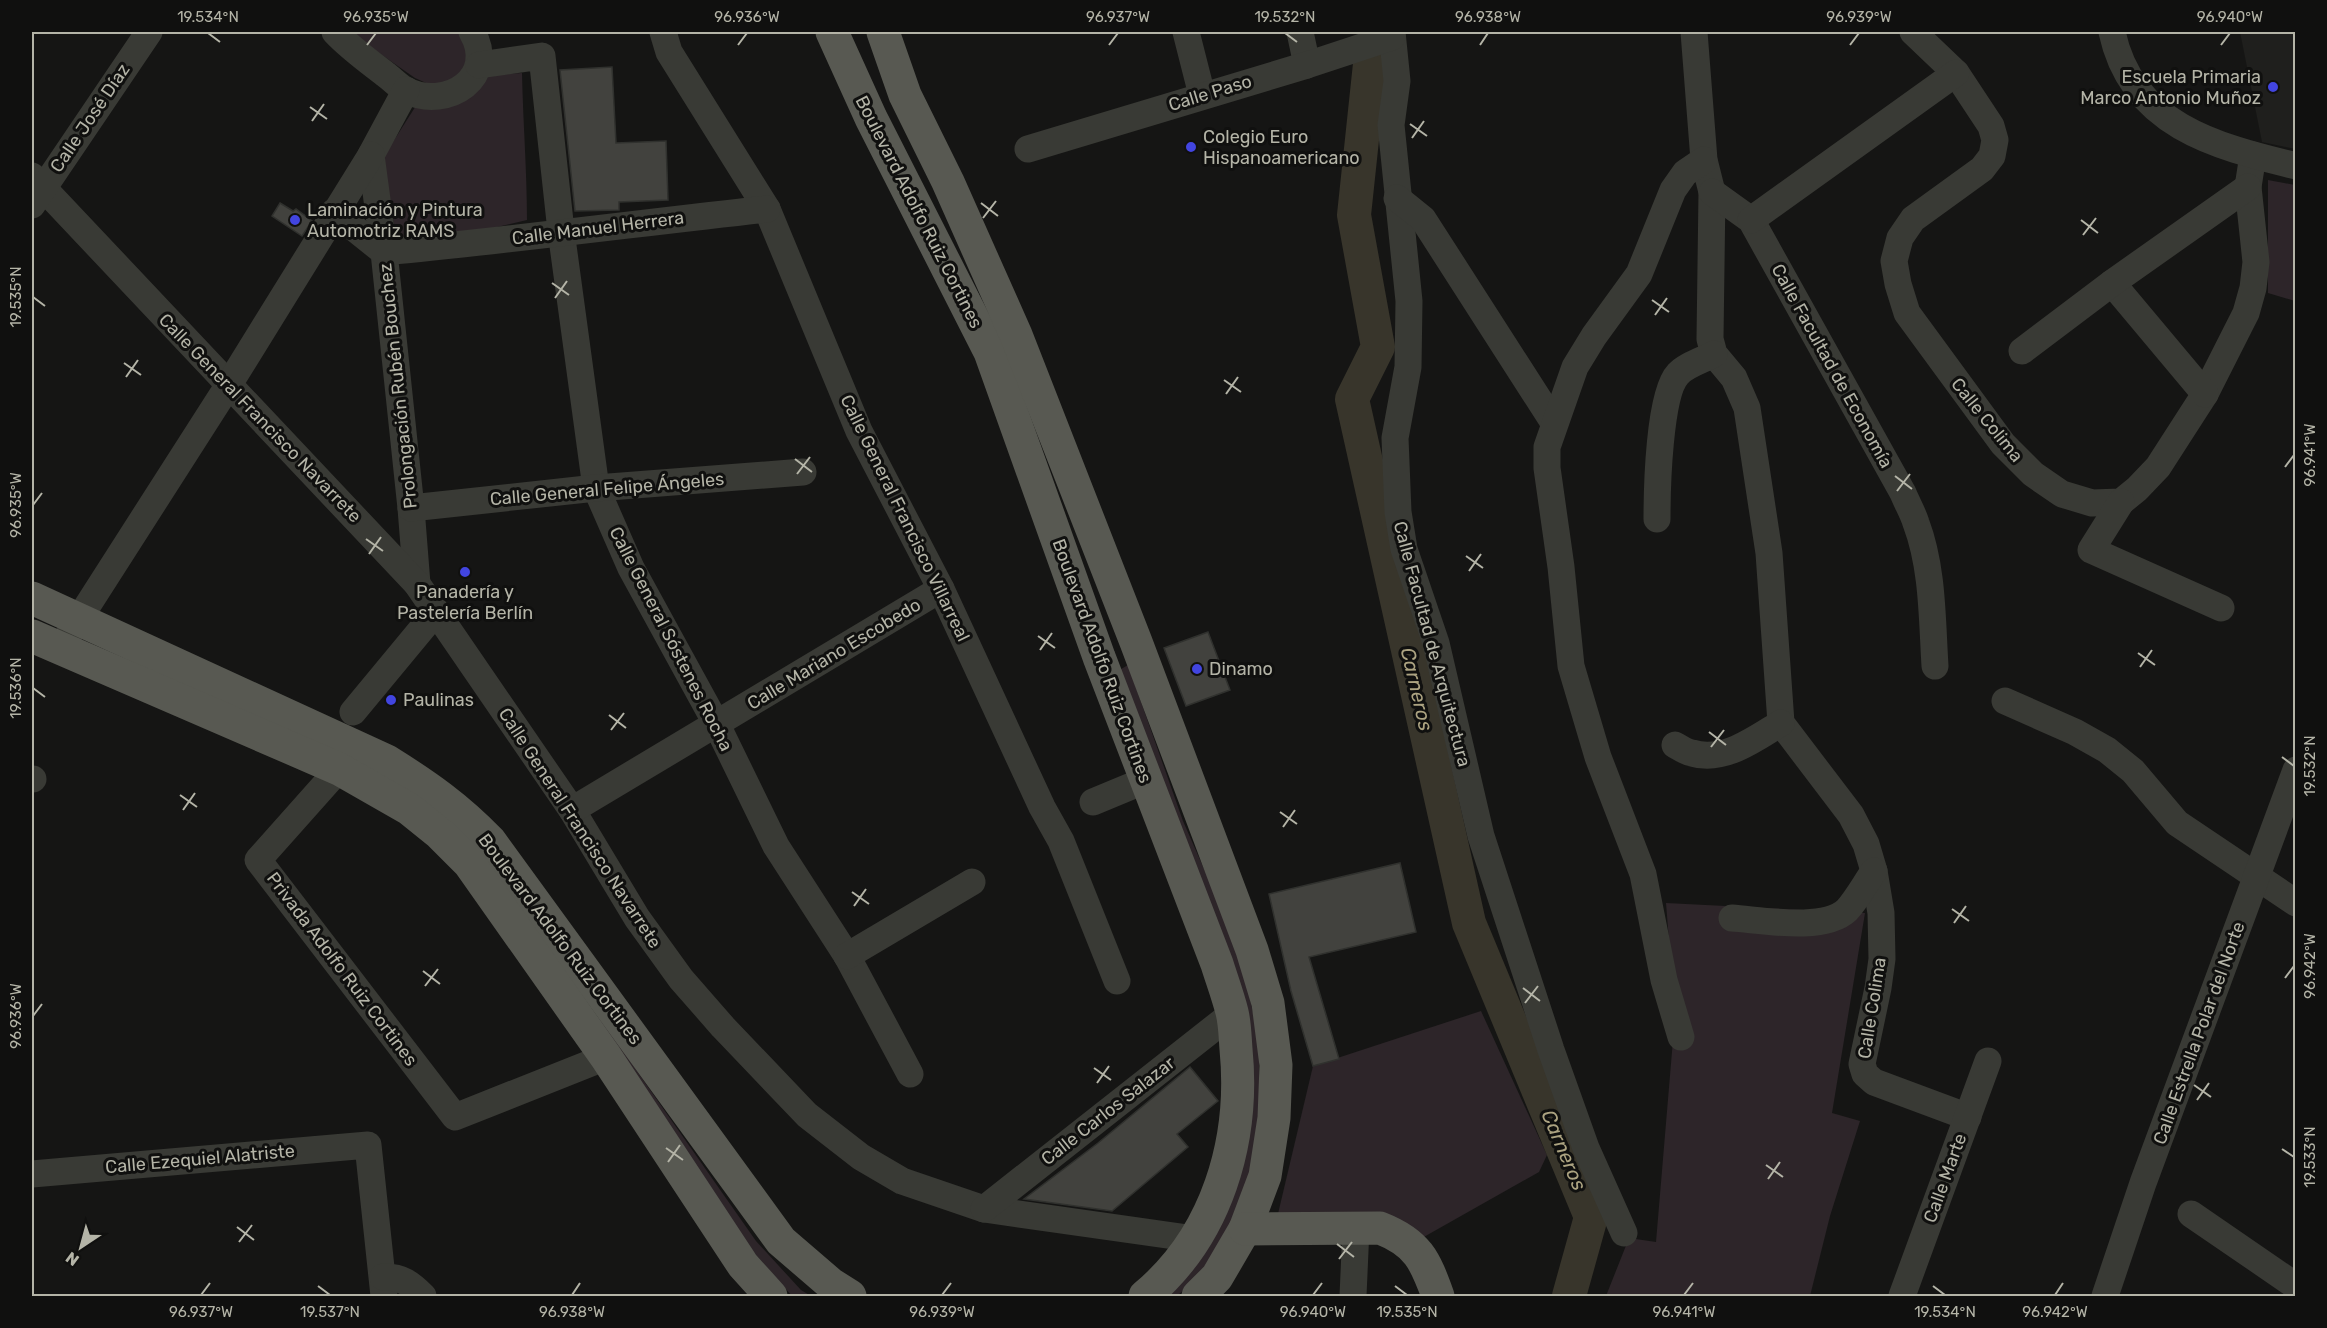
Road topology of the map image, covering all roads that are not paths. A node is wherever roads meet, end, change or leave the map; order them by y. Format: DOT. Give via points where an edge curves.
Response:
graph roads {
  1 [pos="149,32"];
  2 [pos="335,32"];
  3 [pos="472,32"];
  4 [pos="663,32"];
  5 [pos="832,32"];
  6 [pos="884,32"];
  7 [pos="1186,32"];
  8 [pos="1300,32"];
  9 [pos="1694,32"];
  10 [pos="1913,32"];
  11 [pos="2112,32"];
  12 [pos="1388,36"];
  13 [pos="1307,64"];
  14 [pos="479,65"];
  15 [pos="1956,73"];
  16 [pos="406,90"];
  17 [pos="1202,95"];
  18 [pos="1028,149"];
  19 [pos="371,155"];
  20 [pos="2253,155"];
  21 [pos="1704,160"];
  22 [pos="2295,166"];
  23 [pos="2248,187"];
  24 [pos="35,190"];
  25 [pos="1712,192"];
  26 [pos="1397,198"];
  27 [pos="767,209"];
  28 [pos="334,212"];
  29 [pos="1751,220"];
  30 [pos="561,231"];
  31 [pos="384,252"];
  32 [pos="2112,283"];
  33 [pos="2022,351"];
  34 [pos="1714,354"];
  35 [pos="228,386"];
  36 [pos="2205,394"];
  37 [pos="1554,423"];
  38 [pos="803,472"];
  39 [pos="596,488"];
  40 [pos="2121,502"];
  41 [pos="411,508"];
  42 [pos="1657,519"];
  43 [pos="417,584"];
  44 [pos="941,589"];
  45 [pos="32,598"];
  46 [pos="2221,608"];
  47 [pos="435,613"];
  48 [pos="78,621"];
  49 [pos="1136,642"];
  50 [pos="45,643"];
  51 [pos="1099,657"];
  52 [pos="1935,666"];
  53 [pos="2006,701"];
  54 [pos="353,712"];
  55 [pos="1781,723"];
  56 [pos="717,725"];
  57 [pos="1675,745"];
  58 [pos="339,769"];
  59 [pos="2295,770"];
  60 [pos="1146,780"];
  61 [pos="1093,802"];
  62 [pos="573,810"];
  63 [pos="1874,871"];
  64 [pos="2256,878"];
  65 [pos="972,882"];
  66 [pos="2295,903"];
  67 [pos="1732,918"];
  68 [pos="847,956"];
  69 [pos="1117,981"];
  70 [pos="605,998"];
  71 [pos="1233,1013"];
  72 [pos="578,1017"];
  73 [pos="1681,1037"];
  74 [pos="606,1057"];
  75 [pos="1988,1060"];
  76 [pos="910,1074"];
  77 [pos="1968,1117"];
  78 [pos="32,1174"];
  79 [pos="984,1209"];
  80 [pos="2191,1214"];
  81 [pos="1356,1228"];
  82 [pos="1245,1229"];
  83 [pos="1624,1233"];
  84 [pos="1195,1239"];
  85 [pos="2295,1286"];
  86 [pos="384,1287"];
  87 [pos="423,1296"];
  88 [pos="771,1296"];
  89 [pos="850,1296"];
  90 [pos="1145,1296"];
  91 [pos="1198,1296"];
  92 [pos="1353,1296"];
  93 [pos="1438,1296"];
  94 [pos="1902,1296"];
  95 [pos="2105,1296"];
  1 -- 24 [label="street, Calle José Díaz"];
  2 -- 16 [label="street"];
  3 -- 14 [label="street" via="480,45"];
  4 -- 27 [label="street, Calle General Francisco Villarreal" via="669,52"];
  5 -- 51 [label="main road, Boulevard Adolfo Ruiz Cortines" via="871,118 990,352"];
  6 -- 49 [label="main road, Boulevard Adolfo Ruiz Cortines" via="905,95 1016,335"];
  7 -- 17 [label="street"];
  8 -- 13 [label="street"];
  9 -- 21 [label="street"];
  10 -- 15 [label="street"];
  11 -- 20 [label="street" via="2117,55 2138,89 2165,117 2192,134"];
  12 -- 13 [label="street, Calle Paso"];
  12 -- 26 [label="street, Calle Facultad de Arquitectura" via="1396,81 1391,125"];
  13 -- 17 [label="street, Calle Paso"];
  14 -- 16 [label="street" via="473,77 450,93 428,97"];
  14 -- 30 [label="street, Calle General Sóstenes Rocha" via="542,56"];
  15 -- 29 [label="street"];
  15 -- 40 [label="street, Calle Colima" via="1991,126 1995,140 1992,156 1982,169 1913,219 1899,238 1894,261 1907,313 2003,444 2033,474 2062,494 2092,503"];
  16 -- 19 [label="street"];
  17 -- 18 [label="street, Calle Paso"];
  19 -- 28 [label="street"];
  19 -- 31 [label="street, Prolongación Rubén Bouchez"];
  20 -- 22 [label="street"];
  20 -- 23 [label="street"];
  21 -- 25 [label="street"];
  21 -- 37 [label="street" via="1685,172 1673,190 1639,274 1575,367"];
  23 -- 32 [label="street"];
  23 -- 36 [label="street" via="2256,262 2253,288 2246,313"];
  24 -- 35 [label="street, Calle General Francisco Navarrete"];
  25 -- 29 [label="street, Calle Facultad de Economía"];
  25 -- 34 [label="street" via="1710,339"];
  26 -- 37 [label="street" via="1423,219"];
  26 -- 83 [label="street, Calle Facultad de Arquitectura" via="1409,301 1408,367 1395,438 1404,549 1436,643 1485,848 1586,1148"];
  27 -- 30 [label="street, Calle Manuel Herrera"];
  27 -- 44 [label="street, Calle General Francisco Villarreal" via="859,431"];
  28 -- 31 [label="street"];
  28 -- 35 [label="street"];
  29 -- 52 [label="street, Calle Facultad de Economía" via="1916,523 1930,585"];
  30 -- 31 [label="street, Calle Manuel Herrera"];
  30 -- 39 [label="street, Calle General Sóstenes Rocha"];
  31 -- 41 [label="street, Prolongación Rubén Bouchez"];
  32 -- 33 [label="street"];
  32 -- 36 [label="street"];
  34 -- 42 [label="street" via="1679,373 1670,385 1657,470"];
  34 -- 55 [label="street" via="1734,378 1748,408 1769,553"];
  35 -- 43 [label="street, Calle General Francisco Navarrete"];
  35 -- 48 [label="street"];
  36 -- 40 [label="street" via="2158,467"];
  37 -- 73 [label="street" via="1547,447 1547,468 1571,666 1598,758 1644,874 1664,980"];
  38 -- 39 [label="street, Calle General Felipe Ángeles"];
  39 -- 41 [label="street, Calle General Felipe Ángeles"];
  39 -- 56 [label="street, Calle General Sóstenes Rocha" via="631,568"];
  40 -- 46 [label="street" via="2091,550"];
  41 -- 43 [label="street, Prolongación Rubén Bouchez"];
  43 -- 47 [label="street, Calle General Francisco Navarrete"];
  44 -- 56 [label="street, Calle Mariano Escobedo"];
  44 -- 69 [label="street, Calle General Francisco Villarreal" via="1061,841"];
  45 -- 48 [label="main road, Boulevard Adolfo Ruiz Cortines"];
  47 -- 54 [label="street"];
  47 -- 62 [label="street, Calle General Francisco Navarrete"];
  48 -- 50 [label="street"];
  48 -- 70 [label="main road, Boulevard Adolfo Ruiz Cortines" via="387,761 426,786 464,814 490,841"];
  49 -- 51 [label="main road"];
  49 -- 82 [label="main road, Boulevard Adolfo Ruiz Cortines" via="1269,1003 1276,1065 1274,1118 1265,1176"];
  50 -- 58 [label="main road, Boulevard Adolfo Ruiz Cortines"];
  51 -- 60 [label="main road, Boulevard Adolfo Ruiz Cortines"];
  53 -- 64 [label="street" via="2107,750 2133,771 2177,823"];
  55 -- 57 [label="street" via="1740,747 1710,755 1693,754"];
  55 -- 63 [label="street, Calle Colima" via="1851,815"];
  56 -- 62 [label="street, Calle Mariano Escobedo"];
  56 -- 68 [label="street, Calle General Sóstenes Rocha" via="776,846"];
  58 -- 72 [label="main road, Boulevard Adolfo Ruiz Cortines" via="409,809 469,863"];
  58 -- 74 [label="street, Privada Adolfo Ruiz Cortines" via="258,860 455,1117"];
  59 -- 64 [label="street, Calle Estrella Polar del Norte"];
  60 -- 61 [label="street"];
  60 -- 71 [label="main road, Boulevard Adolfo Ruiz Cortines" via="1218,964"];
  62 -- 79 [label="street, Calle General Francisco Navarrete" via="637,918 681,979 807,1115 861,1157 902,1181"];
  63 -- 67 [label="street" via="1846,910 1830,920 1810,923"];
  63 -- 77 [label="street, Calle Colima" via="1881,913 1882,959 1862,1064 1865,1074 1874,1082"];
  64 -- 66 [label="street"];
  64 -- 95 [label="street, Calle Estrella Polar del Norte"];
  65 -- 68 [label="street"];
  68 -- 76 [label="street, Calle General Sóstenes Rocha"];
  70 -- 72 [label="main road"];
  70 -- 89 [label="main road, Boulevard Adolfo Ruiz Cortines" via="781,1241"];
  71 -- 79 [label="street, Calle Carlos Salazar"];
  71 -- 84 [label="main road, Boulevard Adolfo Ruiz Cortines" via="1238,1071 1230,1161 1213,1208"];
  72 -- 74 [label="main road, Boulevard Adolfo Ruiz Cortines"];
  74 -- 88 [label="main road, Boulevard Adolfo Ruiz Cortines" via="743,1265"];
  75 -- 77 [label="street, Calle Marte"];
  77 -- 94 [label="street, Calle Marte"];
  78 -- 86 [label="street, Calle Ezequiel Alatriste" via="368,1144"];
  79 -- 84 [label="street, Calle General Francisco Navarrete"];
  80 -- 85 [label="street"];
  81 -- 82 [label="main road"];
  81 -- 92 [label="street"];
  81 -- 93 [label="main road" via="1380,1228 1414,1247 1427,1265"];
  82 -- 91 [label="main road, Boulevard Adolfo Ruiz Cortines" via="1217,1277"];
  84 -- 90 [label="main road, Boulevard Adolfo Ruiz Cortines" via="1166,1279"];
  86 -- 87 [label="street" via="395,1276"];
}
